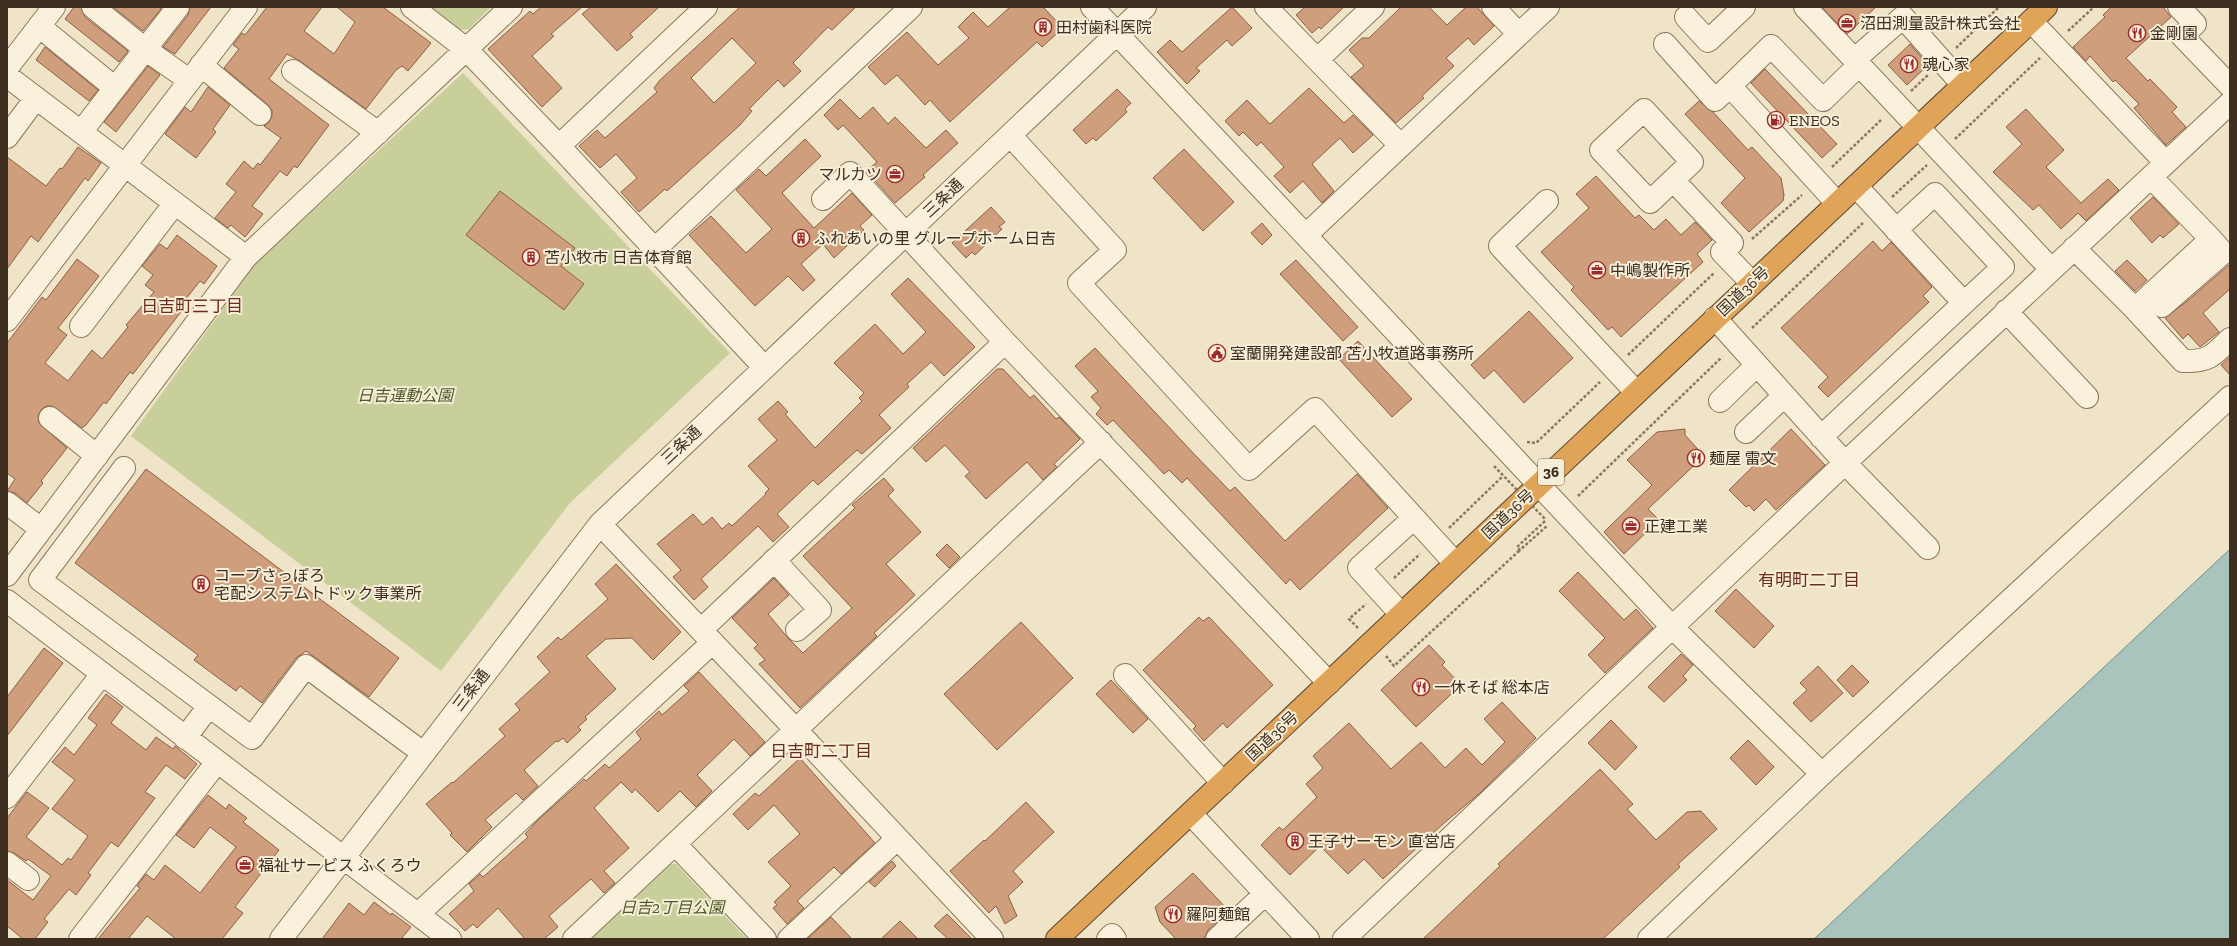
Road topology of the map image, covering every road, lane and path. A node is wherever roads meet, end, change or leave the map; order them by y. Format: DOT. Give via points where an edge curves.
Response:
graph roads {
  1 [pos="54,7"];
  2 [pos="93,7"];
  3 [pos="178,7"];
  4 [pos="412,7"];
  5 [pos="511,7"];
  6 [pos="706,7"];
  7 [pos="911,7"];
  8 [pos="1092,7"];
  9 [pos="1144,7"];
  10 [pos="1266,7"];
  11 [pos="1373,7"];
  12 [pos="1493,7"];
  13 [pos="1548,7"];
  14 [pos="1744,7"];
  15 [pos="1805,7"];
  16 [pos="2094,7"];
  17 [pos="243,8"];
  18 [pos="2186,9"];
  19 [pos="2039,14"];
  20 [pos="1686,17"];
  21 [pos="39,26"];
  22 [pos="1117,33"];
  23 [pos="1519,34"];
  24 [pos="1665,44"];
  25 [pos="2054,45"];
  26 [pos="145,49"];
  27 [pos="466,49"];
  28 [pos="1318,59"];
  29 [pos="1857,63"];
  30 [pos="7,68"];
  31 [pos="292,71"];
  32 [pos="195,72"];
  33 [pos="7,76"];
  34 [pos="1963,85"];
  35 [pos="1730,86"];
  36 [pos="2230,86"];
  37 [pos="115,88"];
  38 [pos="36,98"];
  39 [pos="2230,103"];
  40 [pos="260,114"];
  41 [pos="1918,127"];
  42 [pos="81,132"];
  43 [pos="378,133"];
  44 [pos="1010,135"];
  45 [pos="7,137"];
  46 [pos="1400,145"];
  47 [pos="559,146"];
  48 [pos="1942,152"];
  49 [pos="125,164"];
  50 [pos="2159,170"];
  51 [pos="1673,180"];
  52 [pos="1856,186"];
  53 [pos="823,199"];
  54 [pos="1548,201"];
  55 [pos="175,203"];
  56 [pos="1837,203"];
  57 [pos="1878,210"];
  58 [pos="1896,230"];
  59 [pos="906,234"];
  60 [pos="1306,235"];
  61 [pos="2221,247"];
  62 [pos="2074,248"];
  63 [pos="654,250"];
  64 [pos="246,257"];
  65 [pos="2051,269"];
  66 [pos="1752,283"];
  67 [pos="1964,303"];
  68 [pos="2135,309"];
  69 [pos="2006,311"];
  70 [pos="1715,318"];
  71 [pos="7,320"];
  72 [pos="81,326"];
  73 [pos="2230,339"];
  74 [pos="1005,342"];
  75 [pos="1736,343"];
  76 [pos="1757,365"];
  77 [pos="764,367"];
  78 [pos="1636,392"];
  79 [pos="1784,396"];
  80 [pos="2087,397"];
  81 [pos="2230,397"];
  82 [pos="1720,401"];
  83 [pos="50,418"];
  84 [pos="1746,432"];
  85 [pos="1821,437"];
  86 [pos="1101,442"];
  87 [pos="97,456"];
  88 [pos="1845,463"];
  89 [pos="1494,466"];
  90 [pos="124,468"];
  91 [pos="1538,484"];
  92 [pos="7,503"];
  93 [pos="1554,515"];
  94 [pos="1414,518"];
  95 [pos="600,524"];
  96 [pos="41,529"];
  97 [pos="1928,548"];
  98 [pos="774,560"];
  99 [pos="1455,563"];
  100 [pos="7,575"];
  101 [pos="7,601"];
  102 [pos="1401,614"];
  103 [pos="1672,627"];
  104 [pos="797,630"];
  105 [pos="706,636"];
  106 [pos="102,674"];
  107 [pos="1126,675"];
  108 [pos="1329,683"];
  109 [pos="209,706"];
  110 [pos="796,730"];
  111 [pos="185,738"];
  112 [pos="423,753"];
  113 [pos="217,762"];
  114 [pos="1822,774"];
  115 [pos="1223,783"];
  116 [pos="7,797"];
  117 [pos="1191,814"];
  118 [pos="897,839"];
  119 [pos="675,844"];
  120 [pos="342,858"];
  121 [pos="7,863"];
  122 [pos="28,879"];
  123 [pos="1265,894"];
  124 [pos="418,914"];
  125 [pos="1298,936"];
  126 [pos="80,939"];
  127 [pos="281,939"];
  128 [pos="450,939"];
  129 [pos="574,939"];
  130 [pos="765,939"];
  131 [pos="789,939"];
  132 [pos="992,939"];
  133 [pos="1057,939"];
  134 [pos="1108,939"];
  135 [pos="1115,939"];
  136 [pos="1217,939"];
  137 [pos="1344,939"];
  138 [pos="1649,939"];
  1 -- 21 [label="street"];
  2 -- 26 [label="street"];
  3 -- 26 [label="street"];
  4 -- 27 [label="street"];
  5 -- 27 [label="street"];
  6 -- 47 [label="street"];
  7 -- 63 [label="street"];
  8 -- 22 [label="street"];
  9 -- 22 [label="street, 三条通"];
  10 -- 28 [label="street"];
  11 -- 28 [label="street"];
  12 -- 23 [label="street"];
  13 -- 23 [label="street"];
  14 -- 20 [label="street" via="1708,41"];
  15 -- 29 [label="street"];
  16 -- 25 [label="path"];
  17 -- 32 [label="street"];
  18 -- 36 [label="street" via="2195,24 2182,36"];
  19 -- 25 [label="street"];
  19 -- 34 [label="highway, 国道36号 / 36"];
  21 -- 30 [label="street"];
  21 -- 37 [label="street"];
  22 -- 44 [label="street, 三条通"];
  22 -- 60 [label="street"];
  23 -- 46 [label="street"];
  24 -- 35 [label="street" via="1715,100"];
  25 -- 48 [label="path"];
  25 -- 50 [label="street"];
  26 -- 32 [label="street"];
  26 -- 37 [label="street"];
  27 -- 43 [label="street"];
  27 -- 47 [label="street"];
  28 -- 46 [label="street"];
  29 -- 34 [label="street" via="1902,17"];
  29 -- 35 [label="street" via="1823,100 1770,46"];
  29 -- 41 [label="street"];
  31 -- 43 [label="street"];
  32 -- 40 [label="street"];
  32 -- 49 [label="street"];
  33 -- 38 [label="street"];
  34 -- 41 [label="highway, 国道36号 / 36"];
  35 -- 56 [label="street"];
  37 -- 42 [label="street"];
  38 -- 42 [label="street"];
  38 -- 45 [label="street"];
  39 -- 50 [label="street"];
  41 -- 48 [label="street"];
  41 -- 52 [label="highway, 国道36号 / 36"];
  42 -- 49 [label="street"];
  43 -- 64 [label="street"];
  44 -- 59 [label="street, 三条通"];
  44 -- 94 [label="street" via="1115,250 1079,283 1249,469 1315,409"];
  46 -- 60 [label="street"];
  47 -- 63 [label="street"];
  48 -- 57 [label="path"];
  48 -- 65 [label="street"];
  49 -- 55 [label="street"];
  49 -- 71 [label="street"];
  50 -- 61 [label="street"];
  50 -- 62 [label="street"];
  51 -- 66 [label="street" via="1732,243 1722,252"];
  52 -- 56 [label="highway, 国道36号 / 36"];
  52 -- 57 [label="street"];
  53 -- 59 [label="street" via="850,173"];
  54 -- 78 [label="street" via="1500,246"];
  55 -- 64 [label="street"];
  55 -- 72 [label="street"];
  56 -- 66 [label="highway, 国道36号 / 36"];
  57 -- 58 [label="street"];
  57 -- 75 [label="path"];
  58 -- 67 [label="street"];
  58 -- 67 [label="street" via="1935,194 1966,227 2003,267"];
  59 -- 74 [label="street"];
  59 -- 77 [label="street, 三条通"];
  60 -- 91 [label="street"];
  61 -- 68 [label="street" via="2152,293"];
  62 -- 65 [label="street"];
  62 -- 68 [label="street"];
  63 -- 77 [label="street"];
  64 -- 87 [label="street"];
  65 -- 69 [label="street"];
  66 -- 70 [label="highway, 国道36号 / 36"];
  67 -- 85 [label="street"];
  68 -- 73 [label="street" via="2183,361 2200,361 2213,356"];
  69 -- 80 [label="street"];
  69 -- 88 [label="street"];
  70 -- 75 [label="street"];
  70 -- 78 [label="highway, 国道36号 / 36"];
  74 -- 86 [label="street"];
  74 -- 98 [label="street"];
  75 -- 76 [label="street"];
  75 -- 93 [label="path"];
  76 -- 79 [label="street"];
  76 -- 82 [label="street"];
  77 -- 95 [label="street, 三条通"];
  78 -- 91 [label="highway, 国道36号 / 36"];
  79 -- 84 [label="street"];
  79 -- 85 [label="street"];
  81 -- 114 [label="street"];
  83 -- 87 [label="street"];
  85 -- 88 [label="street"];
  86 -- 108 [label="street"];
  86 -- 110 [label="street"];
  87 -- 96 [label="street"];
  88 -- 97 [label="street"];
  88 -- 103 [label="street"];
  89 -- 93 [label="path, bridge"];
  90 -- 109 [label="street" via="40,580"];
  91 -- 93 [label="street"];
  91 -- 99 [label="highway, 国道36号 / 36"];
  92 -- 96 [label="street"];
  93 -- 93 [label="path" via="1520,550 1517,547"];
  93 -- 103 [label="street"];
  94 -- 99 [label="street"];
  94 -- 102 [label="street" via="1359,568"];
  95 -- 105 [label="street"];
  95 -- 112 [label="street, 三条通"];
  96 -- 100 [label="street"];
  98 -- 104 [label="street" via="820,610"];
  98 -- 105 [label="street"];
  99 -- 102 [label="highway, 国道36号 / 36"];
  101 -- 106 [label="street"];
  102 -- 108 [label="highway, 国道36号 / 36"];
  103 -- 114 [label="street"];
  103 -- 137 [label="street"];
  105 -- 110 [label="street"];
  105 -- 124 [label="street"];
  106 -- 111 [label="street"];
  106 -- 116 [label="street"];
  107 -- 115 [label="street"];
  108 -- 115 [label="highway, 国道36号 / 36"];
  109 -- 111 [label="street"];
  109 -- 112 [label="street" via="252,738 306,666"];
  110 -- 118 [label="street"];
  110 -- 119 [label="street"];
  111 -- 113 [label="street"];
  112 -- 120 [label="street, 三条通"];
  113 -- 120 [label="street"];
  113 -- 126 [label="street"];
  114 -- 138 [label="street"];
  115 -- 117 [label="highway, 国道36号 / 36"];
  117 -- 123 [label="street"];
  117 -- 133 [label="highway, 国道36号 / 36"];
  118 -- 131 [label="street"];
  118 -- 132 [label="street"];
  119 -- 129 [label="street"];
  119 -- 130 [label="street"];
  120 -- 124 [label="street"];
  120 -- 127 [label="street, 三条通"];
  121 -- 122 [label="street"];
  123 -- 125 [label="street"];
  123 -- 136 [label="street"];
  124 -- 128 [label="street"];
  134 -- 135 [label="street" via="1112,935"];
}
